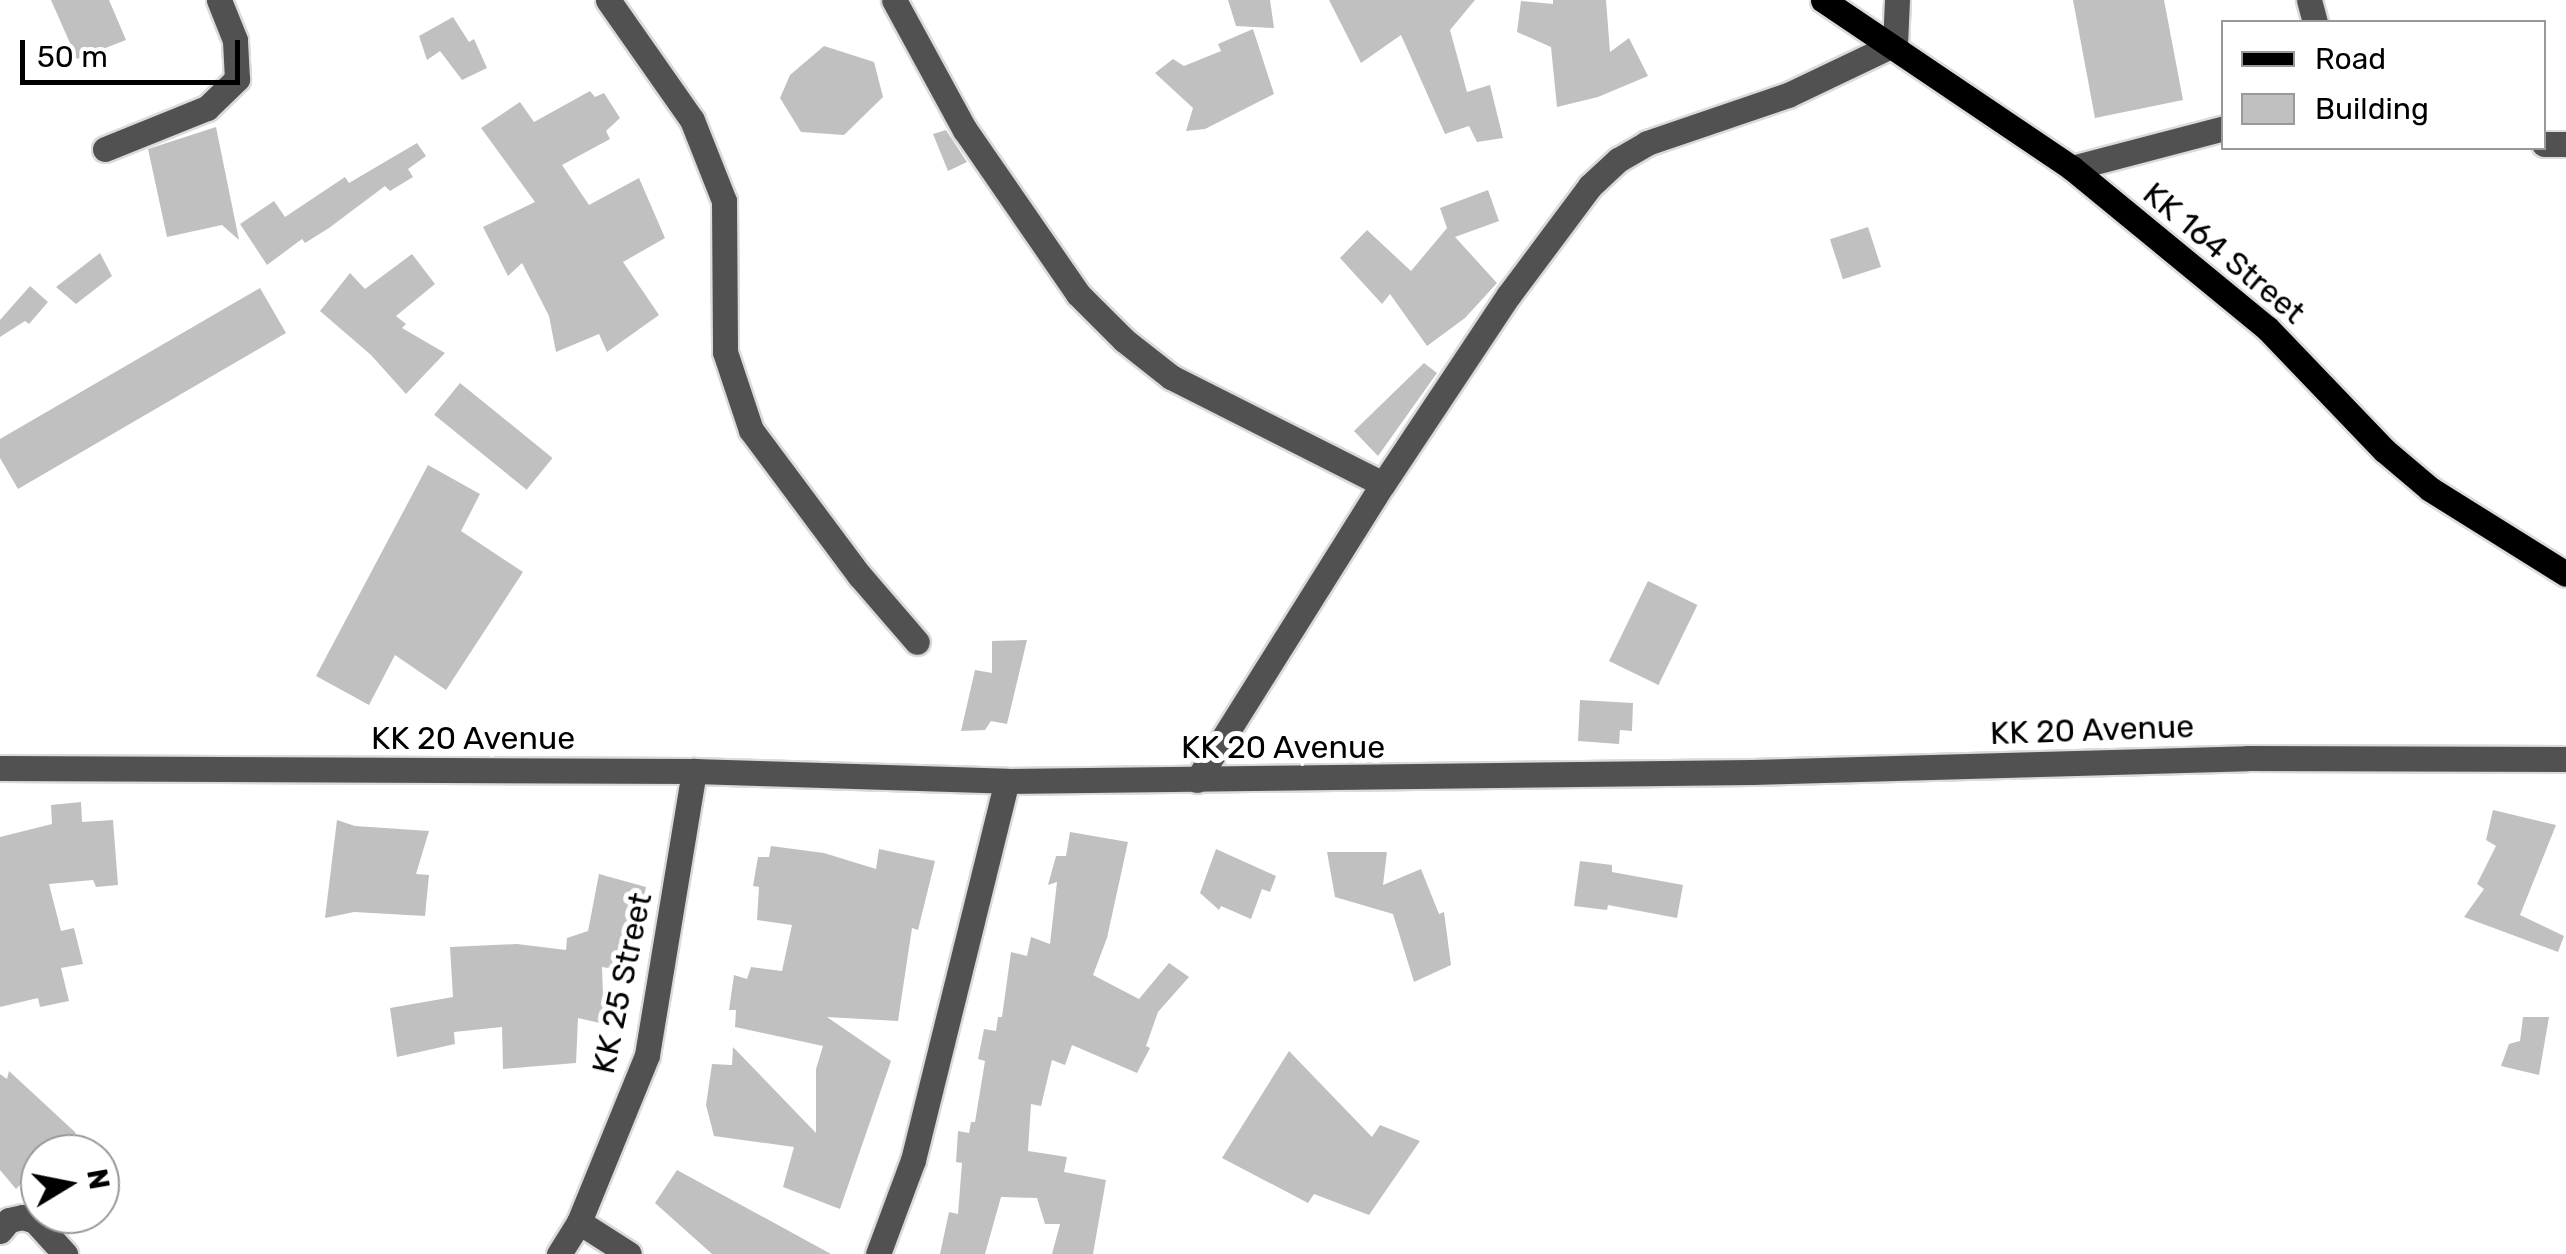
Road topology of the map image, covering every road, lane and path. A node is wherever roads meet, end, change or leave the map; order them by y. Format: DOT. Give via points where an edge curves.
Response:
graph roads {
  1 [pos="219,0"];
  2 [pos="608,0"];
  3 [pos="894,0"];
  4 [pos="1824,0"];
  5 [pos="1897,0"];
  6 [pos="1895,44"];
  7 [pos="2221,129"];
  8 [pos="106,149"];
  9 [pos="2072,168"];
  10 [pos="1383,484"];
  11 [pos="2566,574"];
  12 [pos="917,642"];
  13 [pos="2566,759"];
  14 [pos="0,768"];
  15 [pos="694,771"];
  16 [pos="1197,780"];
  17 [pos="1007,782"];
  18 [pos="579,1222"];
  19 [pos="0,1231"];
  20 [pos="64,1254"];
  21 [pos="560,1254"];
  22 [pos="628,1254"];
  23 [pos="878,1254"];
  1 -- 8 [label="street" via="235,40 236,79 207,108"];
  2 -- 12 [label="street" via="692,120 724,202 725,352 751,430"];
  3 -- 10 [label="street" via="964,130 1078,294 1124,340 1171,377"];
  4 -- 6 [label="main road, KK 164 Street"];
  5 -- 6 [label="street"];
  6 -- 9 [label="main road, KK 164 Street"];
  6 -- 10 [label="street" via="1788,96 1648,143 1618,160 1590,186 1508,296"];
  7 -- 9 [label="street"];
  9 -- 11 [label="main road, KK 164 Street" via="2267,328 2430,490"];
  10 -- 16 [label="street"];
  13 -- 16 [label="street, KK 20 Avenue" via="2247,758"];
  14 -- 15 [label="street, KK 20 Avenue"];
  15 -- 17 [label="street, KK 20 Avenue"];
  15 -- 18 [label="street, KK 25 Street" via="647,1055"];
  16 -- 17 [label="street, KK 20 Avenue"];
  17 -- 23 [label="street" via="914,1160"];
  18 -- 21 [label="street, KK 25 Street"];
  18 -- 22 [label="street"];
  19 -- 20 [label="street" via="9,1220 35,1221"];
}
